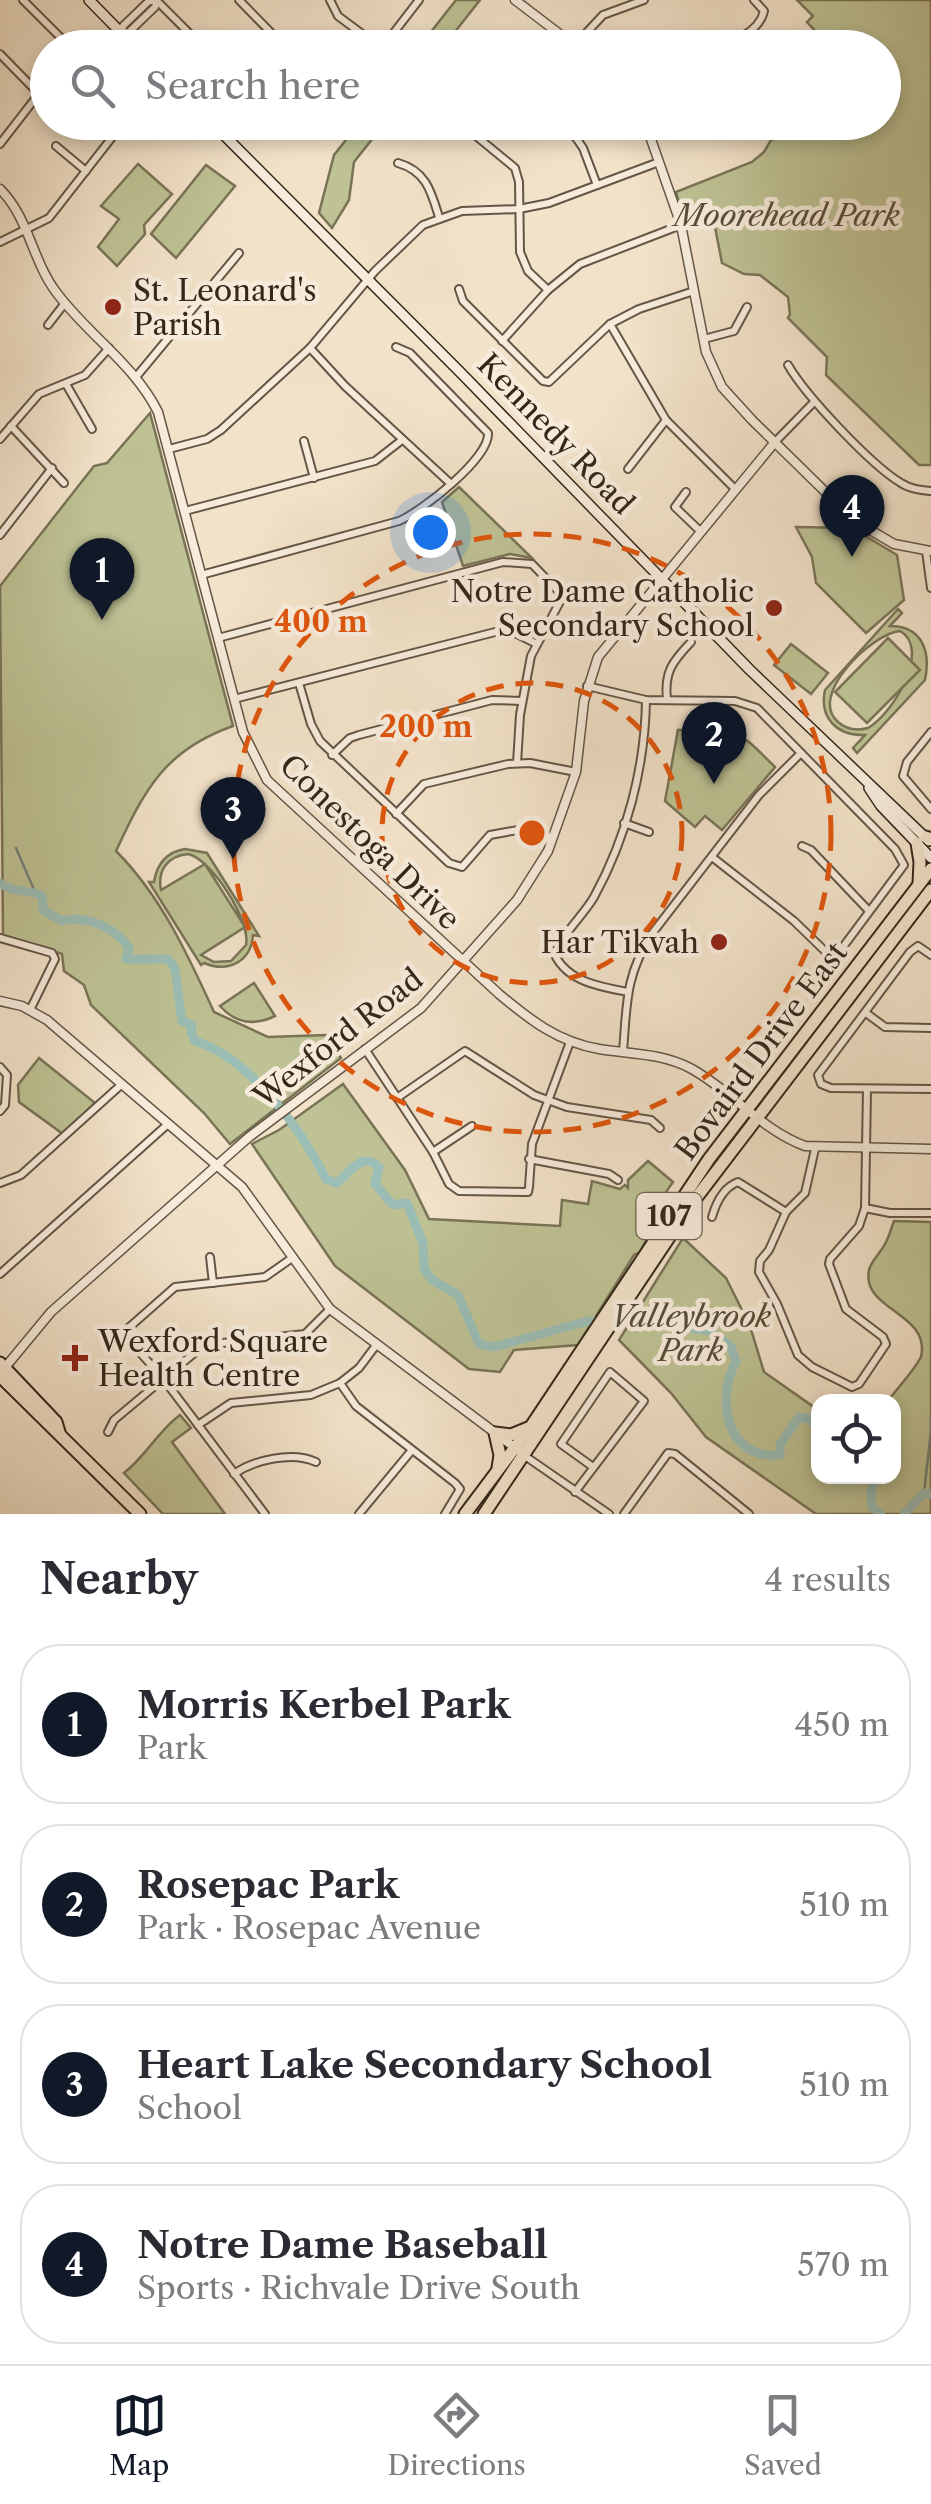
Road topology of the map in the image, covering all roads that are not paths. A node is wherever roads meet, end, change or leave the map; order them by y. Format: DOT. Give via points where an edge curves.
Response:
graph roads {
  1 [pos="22,0"];
  2 [pos="90,0"];
  3 [pos="157,0"];
  4 [pos="330,0"];
  5 [pos="419,0"];
  6 [pos="644,0"];
  7 [pos="754,0"];
  8 [pos="519,1"];
  9 [pos="244,2"];
  10 [pos="53,30"];
  11 [pos="119,30"];
  12 [pos="122,30"];
  13 [pos="186,30"];
  14 [pos="270,30"];
  15 [pos="357,30"];
  16 [pos="395,30"];
  17 [pos="556,30"];
  18 [pos="590,30"];
  19 [pos="751,30"];
  20 [pos="0,54"];
  21 [pos="30,85"];
  22 [pos="30,105"];
  23 [pos="110,140"];
  24 [pos="229,140"];
  25 [pos="481,140"];
  26 [pos="578,140"];
  27 [pos="651,140"];
  28 [pos="1,141"];
  29 [pos="56,146"];
  30 [pos="659,162"];
  31 [pos="398,163"];
  32 [pos="86,172"];
  33 [pos="597,185"];
  34 [pos="0,189"];
  35 [pos="519,209"];
  36 [pos="440,216"];
  37 [pos="681,225"];
  38 [pos="27,231"];
  39 [pos="0,242"];
  40 [pos="239,253"];
  41 [pos="367,280"];
  42 [pos="460,289"];
  43 [pos="548,290"];
  44 [pos="694,290"];
  45 [pos="66,303"];
  46 [pos="747,307"];
  47 [pos="610,324"];
  48 [pos="48,325"];
  49 [pos="704,339"];
  50 [pos="502,340"];
  51 [pos="396,347"];
  52 [pos="109,348"];
  53 [pos="310,348"];
  54 [pos="788,365"];
  55 [pos="136,377"];
  56 [pos="66,384"];
  57 [pos="814,402"];
  58 [pos="666,420"];
  59 [pos="10,426"];
  60 [pos="92,428"];
  61 [pos="0,440"];
  62 [pos="304,440"];
  63 [pos="402,440"];
  64 [pos="775,442"];
  65 [pos="170,449"];
  66 [pos="52,468"];
  67 [pos="628,469"];
  68 [pos="314,478"];
  69 [pos="64,484"];
  70 [pos="450,484"];
  71 [pos="736,489"];
  72 [pos="686,492"];
  73 [pos="931,492"];
  74 [pos="185,511"];
  75 [pos="700,531"];
  76 [pos="0,535"];
  77 [pos="928,551"];
  78 [pos="201,575"];
  79 [pos="660,578"];
  80 [pos="931,588"];
  81 [pos="218,638"];
  82 [pos="692,642"];
  83 [pos="537,644"];
  84 [pos="299,683"];
  85 [pos="587,686"];
  86 [pos="234,699"];
  87 [pos="646,700"];
  88 [pos="668,700"];
  89 [pos="522,701"];
  90 [pos="931,732"];
  91 [pos="801,752"];
  92 [pos="332,754"];
  93 [pos="517,762"];
  94 [pos="576,772"];
  95 [pos="931,809"];
  96 [pos="396,814"];
  97 [pos="624,822"];
  98 [pos="649,832"];
  99 [pos="552,838"];
  100 [pos="926,841"];
  101 [pos="802,846"];
  102 [pos="712,857"];
  103 [pos="931,858"];
  104 [pos="931,869"];
  105 [pos="926,892"];
  106 [pos="869,911"];
  107 [pos="0,938"];
  108 [pos="931,955"];
  109 [pos="462,960"];
  110 [pos="628,992"];
  111 [pos="0,1001"];
  112 [pos="30,1010"];
  113 [pos="866,1013"];
  114 [pos="931,1028"];
  115 [pos="570,1042"];
  116 [pos="364,1048"];
  117 [pos="623,1051"];
  118 [pos="0,1066"];
  119 [pos="122,1084"];
  120 [pos="867,1089"];
  121 [pos="931,1089"];
  122 [pos="397,1098"];
  123 [pos="548,1100"];
  124 [pos="0,1111"];
  125 [pos="752,1113"];
  126 [pos="168,1124"];
  127 [pos="472,1126"];
  128 [pos="660,1128"];
  129 [pos="815,1148"];
  130 [pos="867,1149"];
  131 [pos="931,1149"];
  132 [pos="433,1152"];
  133 [pos="529,1159"];
  134 [pos="216,1166"];
  135 [pos="618,1180"];
  136 [pos="0,1183"];
  137 [pos="865,1208"];
  138 [pos="786,1212"];
  139 [pos="931,1213"];
  140 [pos="712,1217"];
  141 [pos="210,1257"];
  142 [pos="292,1258"];
  143 [pos="0,1274"];
  144 [pos="212,1282"];
  145 [pos="330,1309"];
  146 [pos="606,1325"];
  147 [pos="377,1344"];
  148 [pos="1,1370"];
  149 [pos="162,1376"];
  150 [pos="340,1383"];
  151 [pos="198,1425"];
  152 [pos="532,1425"];
  153 [pos="108,1432"];
  154 [pos="495,1433"];
  155 [pos="412,1450"];
  156 [pos="520,1452"];
  157 [pos="316,1462"];
  158 [pos="593,1467"];
  159 [pos="498,1469"];
  160 [pos="234,1474"];
  161 [pos="576,1492"];
  162 [pos="140,1514"];
  163 [pos="266,1514"];
  164 [pos="358,1514"];
  165 [pos="445,1514"];
  166 [pos="464,1514"];
  167 [pos="484,1514"];
  168 [pos="609,1514"];
  169 [pos="624,1514"];
  170 [pos="749,1514"];
  1 -- 10 [label="street"];
  2 -- 11 [label="main road"];
  3 -- 12 [label="street"];
  3 -- 13 [label="street"];
  4 -- 15 [label="street"];
  5 -- 16 [label="street"];
  6 -- 18 [label="street" via="603,15"];
  7 -- 19 [label="street" via="764,11"];
  8 -- 17 [label="street"];
  9 -- 14 [label="street"];
  20 -- 21 [label="street"];
  22 -- 28 [label="street"];
  23 -- 32 [label="street"];
  24 -- 41 [label="main road, Kennedy Road"];
  25 -- 35 [label="street" via="515,168"];
  26 -- 33 [label="street"];
  27 -- 30 [label="street"];
  29 -- 32 [label="street"];
  30 -- 33 [label="street"];
  30 -- 37 [label="street"];
  31 -- 36 [label="street" via="424,177"];
  32 -- 38 [label="street" via="44,224"];
  33 -- 35 [label="street"];
  34 -- 38 [label="street, Conestoga Drive"];
  35 -- 36 [label="street"];
  35 -- 43 [label="street" via="520,252"];
  36 -- 41 [label="street"];
  37 -- 43 [label="street" via="580,264"];
  37 -- 44 [label="street"];
  38 -- 39 [label="street"];
  38 -- 45 [label="street, Conestoga Drive"];
  40 -- 55 [label="street"];
  41 -- 53 [label="street"];
  41 -- 79 [label="main road, Kennedy Road"];
  42 -- 50 [label="street" via="463,301"];
  43 -- 50 [label="street"];
  44 -- 47 [label="street"];
  44 -- 49 [label="street"];
  45 -- 48 [label="street"];
  45 -- 52 [label="street, Conestoga Drive"];
  46 -- 49 [label="street" via="734,331"];
  47 -- 50 [label="street" via="549,382"];
  47 -- 58 [label="street"];
  49 -- 64 [label="street" via="722,387"];
  51 -- 70 [label="street" via="410,353 490,436"];
  52 -- 55 [label="street, Conestoga Drive"];
  52 -- 56 [label="street" via="85,375"];
  53 -- 63 [label="street"];
  53 -- 65 [label="street" via="214,435"];
  54 -- 57 [label="street"];
  55 -- 65 [label="street, Conestoga Drive"];
  56 -- 59 [label="street" via="39,394"];
  56 -- 60 [label="street"];
  57 -- 64 [label="street"];
  57 -- 73 [label="street" via="891,476"];
  58 -- 67 [label="street"];
  58 -- 71 [label="street"];
  59 -- 61 [label="street"];
  59 -- 66 [label="street"];
  62 -- 68 [label="street"];
  63 -- 68 [label="street" via="374,461"];
  63 -- 70 [label="street"];
  64 -- 71 [label="street, Wexford Road"];
  64 -- 77 [label="street" via="870,532"];
  65 -- 74 [label="street, Conestoga Drive"];
  66 -- 69 [label="street"];
  66 -- 76 [label="street"];
  68 -- 74 [label="street"];
  70 -- 78 [label="street" via="399,521"];
  71 -- 75 [label="street, Wexford Road"];
  72 -- 75 [label="street" via="675,507"];
  74 -- 78 [label="street, Conestoga Drive"];
  75 -- 79 [label="street, Wexford Road"];
  77 -- 80 [label="street"];
  78 -- 81 [label="street, Conestoga Drive"];
  79 -- 85 [label="street, Wexford Road" via="598,657"];
  79 -- 100 [label="main road, Kennedy Road" via="882,806"];
  81 -- 83 [label="street" via="512,560 532,564 563,596"];
  81 -- 86 [label="street, Conestoga Drive"];
  82 -- 88 [label="street" via="670,664"];
  83 -- 84 [label="street" via="498,630"];
  83 -- 89 [label="street"];
  84 -- 86 [label="street"];
  84 -- 92 [label="street" via="311,724"];
  85 -- 87 [label="street"];
  85 -- 94 [label="street, Wexford Road"];
  86 -- 109 [label="street, Conestoga Drive" via="248,748 267,780"];
  87 -- 88 [label="street"];
  87 -- 97 [label="street" via="640,770"];
  88 -- 91 [label="street" via="749,703"];
  89 -- 92 [label="street" via="492,700 358,735"];
  89 -- 93 [label="street"];
  90 -- 95 [label="street" via="903,776"];
  91 -- 102 [label="street"];
  91 -- 106 [label="street" via="904,860"];
  92 -- 96 [label="street"];
  93 -- 94 [label="street"];
  93 -- 96 [label="street" via="424,784"];
  94 -- 99 [label="street, Wexford Road"];
  96 -- 99 [label="street" via="457,868 495,834 528,828"];
  97 -- 98 [label="street"];
  97 -- 110 [label="street" via="597,891 555,956 584,981"];
  99 -- 109 [label="street, Wexford Road" via="517,900"];
  100 -- 103 [label="main road, Kennedy Road"];
  100 -- 105 [label="main road" via="920,862"];
  101 -- 106 [label="street"];
  102 -- 106 [label="street" via="829,955"];
  102 -- 110 [label="street" via="650,935"];
  104 -- 105 [label="main road, Bovaird Drive East / 107"];
  105 -- 125 [label="main road, Bovaird Drive East / 107"];
  107 -- 112 [label="street" via="55,959"];
  108 -- 113 [label="street" via="916,946"];
  109 -- 115 [label="street, Conestoga Drive" via="537,1026"];
  109 -- 116 [label="street, Wexford Road" via="421,1008"];
  110 -- 117 [label="street"];
  111 -- 112 [label="street"];
  112 -- 119 [label="street"];
  113 -- 114 [label="street" via="885,1027"];
  113 -- 120 [label="street" via="818,1075 831,1088"];
  115 -- 117 [label="street, Conestoga Drive"];
  115 -- 123 [label="street"];
  116 -- 122 [label="street"];
  116 -- 134 [label="street, Wexford Road"];
  117 -- 125 [label="street, Conestoga Drive" via="689,1068"];
  118 -- 124 [label="street" via="7,1075"];
  119 -- 126 [label="street"];
  119 -- 136 [label="street" via="21,1176"];
  120 -- 121 [label="street"];
  120 -- 130 [label="street"];
  122 -- 123 [label="street" via="466,1051"];
  122 -- 132 [label="street"];
  123 -- 128 [label="street" via="652,1120"];
  123 -- 133 [label="street"];
  125 -- 129 [label="street, Conestoga Drive" via="786,1138"];
  125 -- 146 [label="main road, Bovaird Drive East / 107"];
  126 -- 134 [label="street"];
  126 -- 143 [label="street"];
  127 -- 132 [label="street"];
  129 -- 130 [label="street"];
  129 -- 138 [label="street" via="804,1193"];
  130 -- 131 [label="street"];
  130 -- 137 [label="street"];
  132 -- 133 [label="street" via="459,1190 528,1192"];
  133 -- 135 [label="street"];
  134 -- 142 [label="street" via="251,1198"];
  134 -- 148 [label="street, Wexford Road" via="51,1312"];
  137 -- 138 [label="street" via="829,1264 846,1309 886,1341 852,1387 798,1355 759,1272"];
  137 -- 139 [label="street"];
  138 -- 140 [label="street" via="738,1182"];
  141 -- 144 [label="street"];
  142 -- 144 [label="street" via="264,1277"];
  142 -- 145 [label="street"];
  144 -- 149 [label="street" via="175,1287 125,1331"];
  145 -- 147 [label="street"];
  145 -- 149 [label="street" via="305,1334 204,1344"];
  146 -- 152 [label="main road, Bovaird Drive East / 107"];
  146 -- 156 [label="main road, Bovaird Drive East / 107"];
  147 -- 150 [label="street"];
  147 -- 154 [label="street"];
  148 -- 162 [label="main road"];
  149 -- 151 [label="street"];
  149 -- 153 [label="street"];
  150 -- 151 [label="street" via="311,1395 231,1403"];
  150 -- 155 [label="street" via="356,1406"];
  151 -- 160 [label="street"];
  152 -- 154 [label="main road" via="515,1434"];
  152 -- 156 [label="main road, Bovaird Drive East / 107"];
  154 -- 156 [label="street"];
  154 -- 159 [label="main road"];
  155 -- 164 [label="street"];
  155 -- 165 [label="street" via="460,1489"];
  156 -- 159 [label="main road, Bovaird Drive East / 107"];
  156 -- 161 [label="street"];
  156 -- 167 [label="main road, Bovaird Drive East / 107"];
  157 -- 160 [label="street" via="257,1462"];
  158 -- 158 [label="street" via="644,1401 610,1372 561,1444"];
  158 -- 161 [label="street"];
  159 -- 166 [label="main road, Bovaird Drive East / 107"];
  160 -- 163 [label="street"];
  161 -- 168 [label="street"];
  169 -- 170 [label="street" via="668,1453"];
}
